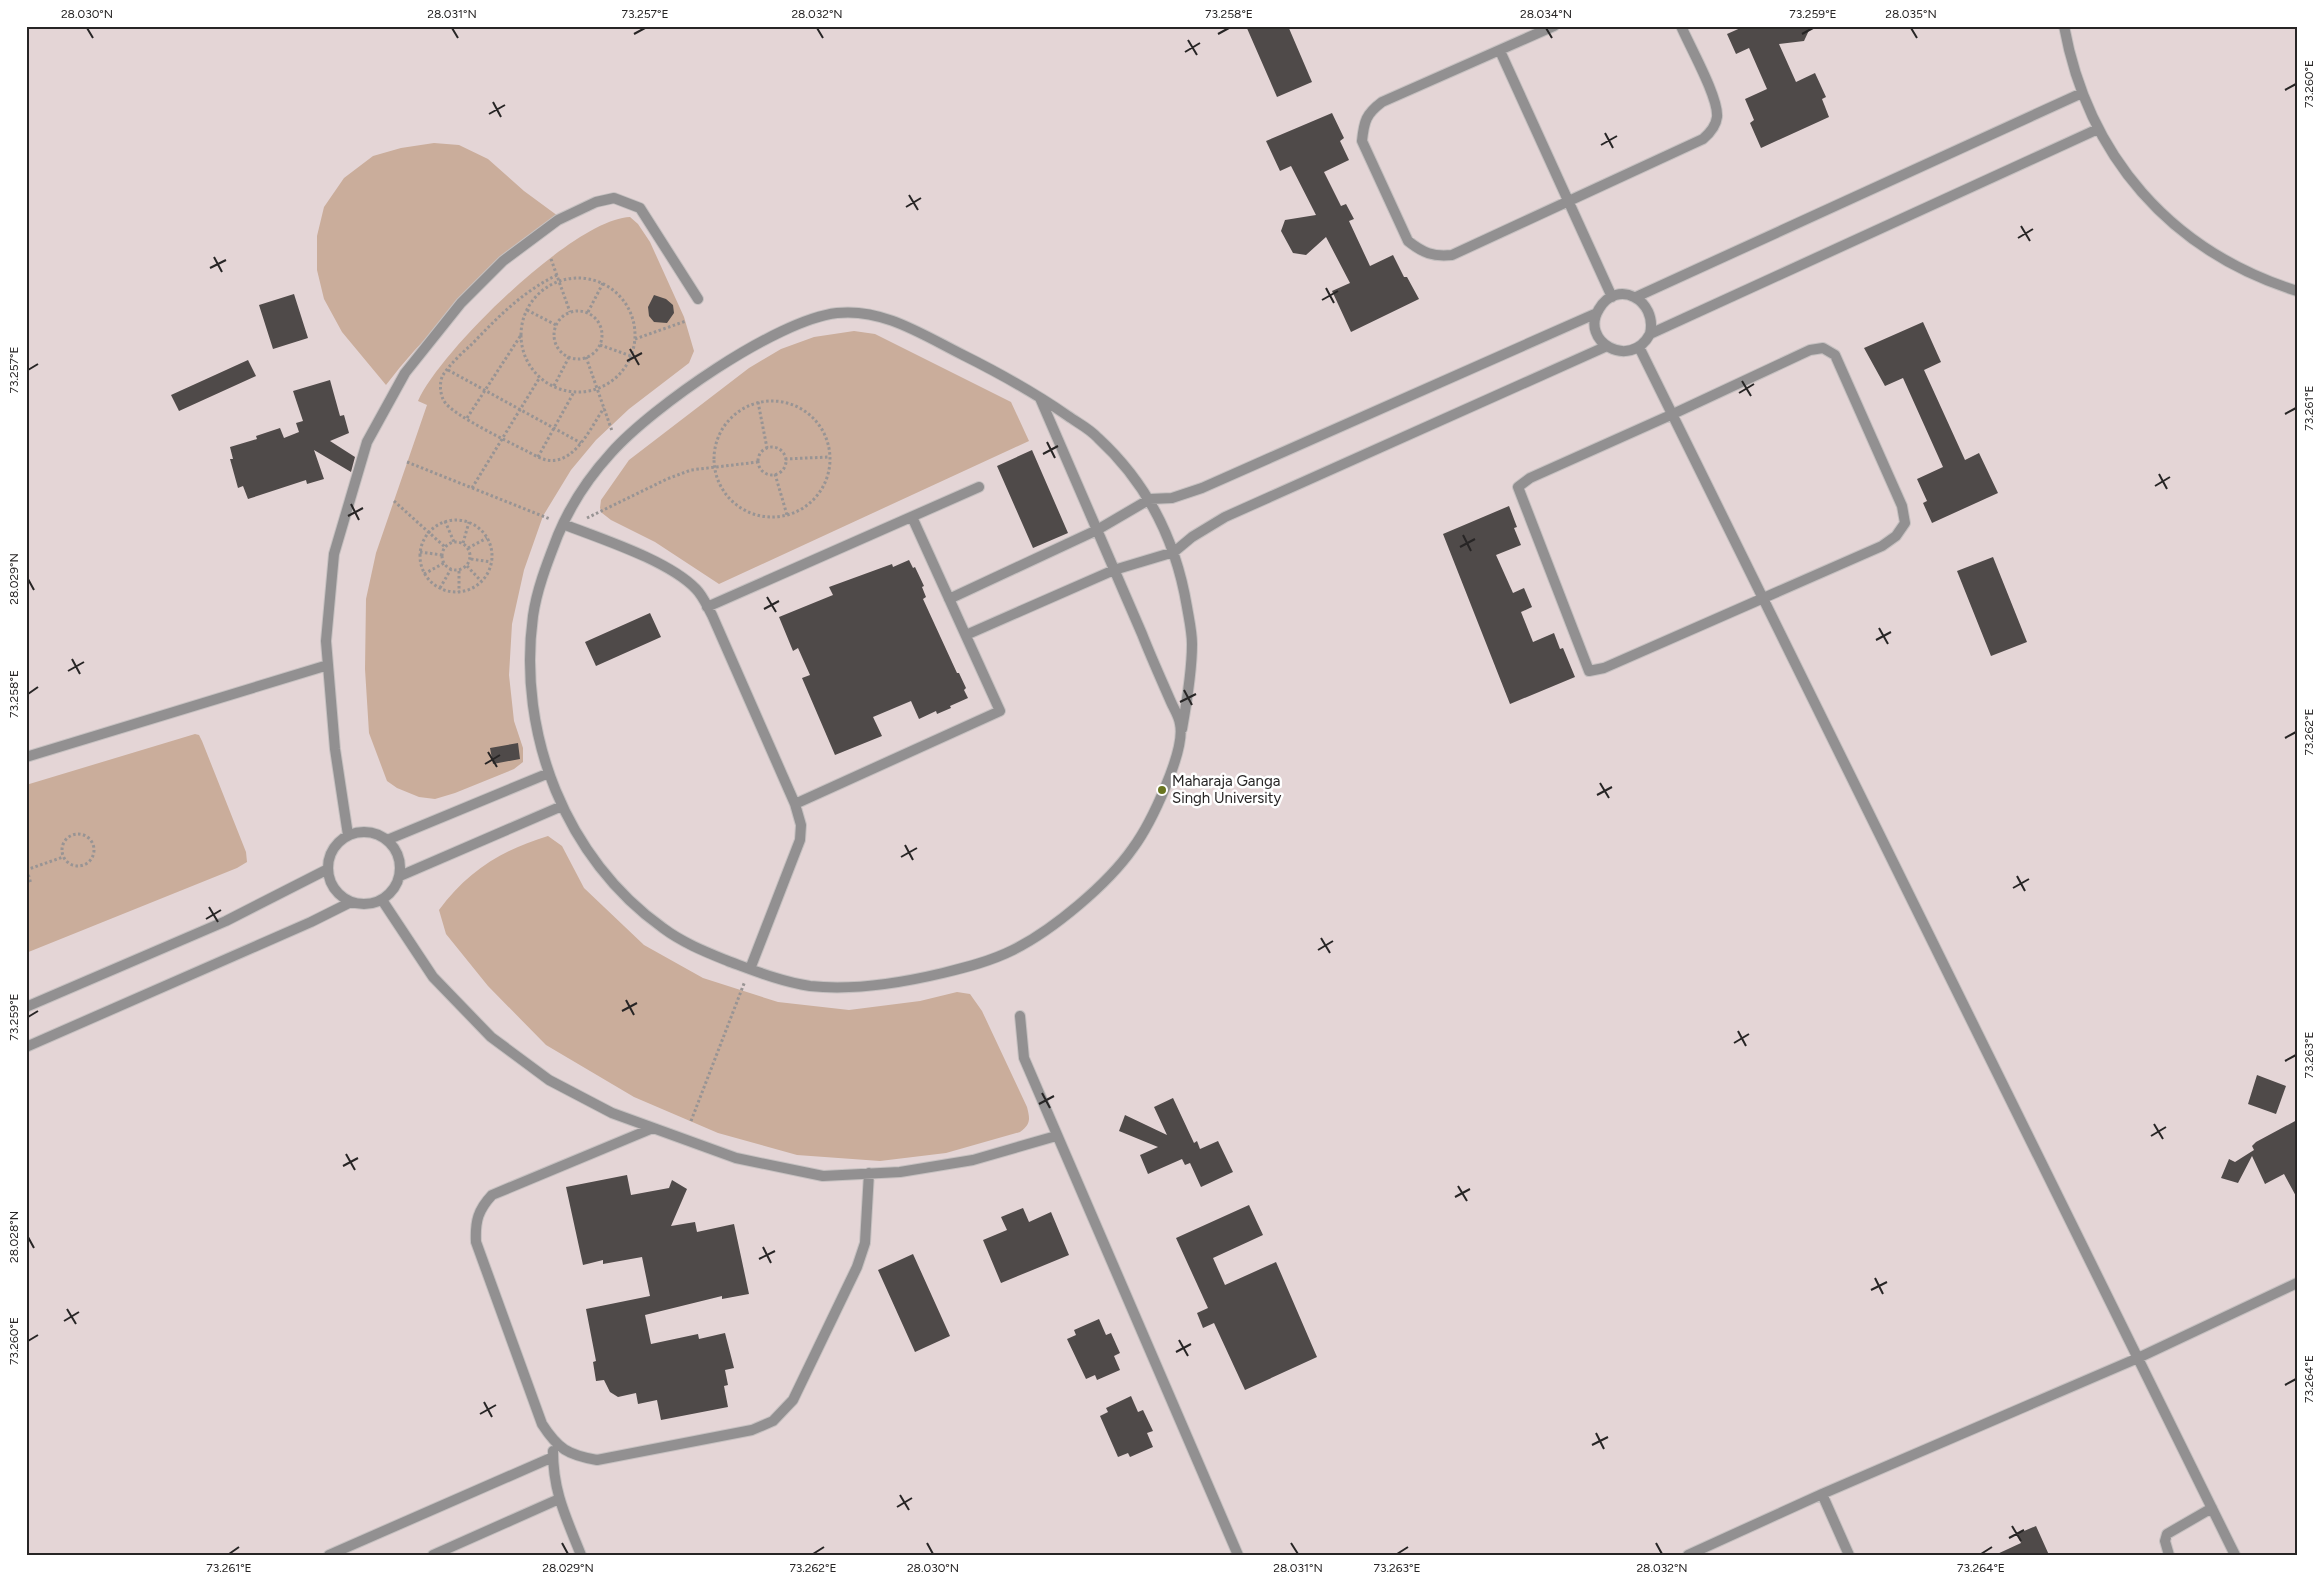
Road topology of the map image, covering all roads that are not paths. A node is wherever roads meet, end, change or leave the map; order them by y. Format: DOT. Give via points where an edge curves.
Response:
graph roads {
  1 [pos="1554,26"];
  2 [pos="1681,26"];
  3 [pos="2064,26"];
  4 [pos="1500,51"];
  5 [pos="2082,93"];
  6 [pos="2098,129"];
  7 [pos="1570,202"];
  8 [pos="2297,291"];
  9 [pos="1612,297"];
  10 [pos="1636,298"];
  11 [pos="698,299"];
  12 [pos="1597,313"];
  13 [pos="1650,334"];
  14 [pos="1607,346"];
  15 [pos="1640,347"];
  16 [pos="1040,398"];
  17 [pos="1673,414"];
  18 [pos="979,487"];
  19 [pos="1150,499"];
  20 [pos="912,517"];
  21 [pos="566,525"];
  22 [pos="1097,530"];
  23 [pos="1174,552"];
  24 [pos="1114,570"];
  25 [pos="949,599"];
  26 [pos="1764,599"];
  27 [pos="707,607"];
  28 [pos="966,635"];
  29 [pos="328,665"];
  30 [pos="1182,729"];
  31 [pos="26,757"];
  32 [pos="549,773"];
  33 [pos="796,804"];
  34 [pos="562,806"];
  35 [pos="348,834"];
  36 [pos="387,840"];
  37 [pos="326,870"];
  38 [pos="400,876"];
  39 [pos="382,900"];
  40 [pos="351,902"];
  41 [pos="750,969"];
  42 [pos="26,1007"];
  43 [pos="1020,1016"];
  44 [pos="26,1047"];
  45 [pos="653,1128"];
  46 [pos="1056,1136"];
  47 [pos="869,1173"];
  48 [pos="2297,1283"];
  49 [pos="2138,1358"];
  50 [pos="553,1442"];
  51 [pos="553,1457"];
  52 [pos="1822,1494"];
  53 [pos="558,1499"];
  54 [pos="2212,1508"];
  55 [pos="330,1555"];
  56 [pos="433,1555"];
  57 [pos="581,1555"];
  58 [pos="1238,1555"];
  59 [pos="1688,1555"];
  60 [pos="1849,1555"];
  61 [pos="2169,1555"];
  62 [pos="2235,1555"];
  1 -- 4 [label="lane"];
  2 -- 7 [label="lane" via="1714,98 1717,116 1712,131 1703,139"];
  3 -- 5 [label="lane"];
  4 -- 7 [label="lane"];
  4 -- 7 [label="lane" via="1382,102 1370,111 1363,126 1362,141 1408,241 1421,251 1436,256 1452,254"];
  5 -- 6 [label="lane"];
  5 -- 10 [label="lane"];
  6 -- 8 [label="lane" via="2140,192 2185,234 2238,269"];
  6 -- 13 [label="lane"];
  7 -- 9 [label="lane"];
  9 -- 10 [label="lane" via="1628,295"];
  9 -- 12 [label="lane"];
  10 -- 13 [label="lane" via="1643,302 1651,317"];
  11 -- 29 [label="lane" via="640,208 614,198 596,202 558,220 496,268 461,303 405,373 367,442 334,554 326,640"];
  12 -- 14 [label="lane" via="1595,328"];
  12 -- 19 [label="lane" via="1202,488 1172,498"];
  13 -- 15 [label="lane"];
  14 -- 15 [label="lane" via="1620,352"];
  14 -- 23 [label="lane" via="1225,517"];
  15 -- 17 [label="lane"];
  16 -- 19 [label="lane" via="1096,435"];
  16 -- 21 [label="lane" via="999,373 898,322 872,314 838,313 811,319 774,335 717,368 652,416 617,446 587,483"];
  16 -- 22 [label="lane"];
  17 -- 26 [label="lane"];
  17 -- 26 [label="lane" via="1810,350 1823,348 1836,355 1902,506 1905,523 1896,536 1882,546"];
  17 -- 26 [label="lane" via="1530,478 1518,487 1589,670 1604,668"];
  18 -- 20 [label="lane"];
  19 -- 22 [label="lane"];
  19 -- 23 [label="lane"];
  20 -- 25 [label="lane"];
  20 -- 27 [label="lane"];
  21 -- 27 [label="lane" via="665,568 696,589"];
  21 -- 32 [label="lane" via="543,574 533,613 530,663 533,711"];
  22 -- 24 [label="lane"];
  22 -- 25 [label="lane"];
  23 -- 24 [label="lane"];
  23 -- 30 [label="lane" via="1182,575 1192,639 1189,689"];
  24 -- 28 [label="lane"];
  24 -- 30 [label="lane"];
  25 -- 28 [label="lane"];
  26 -- 49 [label="lane"];
  27 -- 33 [label="lane"];
  28 -- 33 [label="lane" via="1000,711"];
  29 -- 31 [label="lane"];
  29 -- 35 [label="lane" via="335,749"];
  30 -- 41 [label="lane" via="1161,799 1125,860 1087,896 1017,948 986,961 921,978 852,987 810,986"];
  32 -- 34 [label="lane"];
  32 -- 36 [label="lane"];
  33 -- 41 [label="lane" via="801,825 800,840"];
  34 -- 38 [label="lane"];
  34 -- 41 [label="lane" via="604,873 634,906 667,932 703,951"];
  35 -- 36 [label="lane" via="370,832"];
  35 -- 37 [label="lane" via="332,851"];
  36 -- 38 [label="lane" via="397,853"];
  37 -- 40 [label="lane" via="339,895"];
  37 -- 42 [label="lane" via="226,921"];
  38 -- 39 [label="lane" via="394,889"];
  39 -- 40 [label="lane" via="366,905"];
  39 -- 45 [label="lane" via="433,977 491,1037 549,1080 612,1113"];
  40 -- 44 [label="lane"];
  43 -- 46 [label="lane" via="1024,1058"];
  45 -- 47 [label="lane" via="746,1160 823,1176"];
  45 -- 50 [label="lane" via="492,1195 481,1208 475,1223 476,1242 542,1424"];
  46 -- 47 [label="lane" via="973,1160 900,1172"];
  46 -- 58 [label="lane"];
  47 -- 50 [label="lane" via="866,1243 857,1267 793,1400 773,1421 752,1430 597,1460 574,1456"];
  48 -- 49 [label="lane"];
  49 -- 52 [label="lane"];
  49 -- 54 [label="lane"];
  50 -- 51 [label="lane"];
  51 -- 53 [label="lane"];
  51 -- 55 [label="lane"];
  52 -- 59 [label="lane"];
  52 -- 60 [label="lane"];
  53 -- 56 [label="lane"];
  53 -- 57 [label="lane"];
  54 -- 61 [label="lane" via="2167,1534 2165,1541"];
  54 -- 62 [label="lane"];
}
